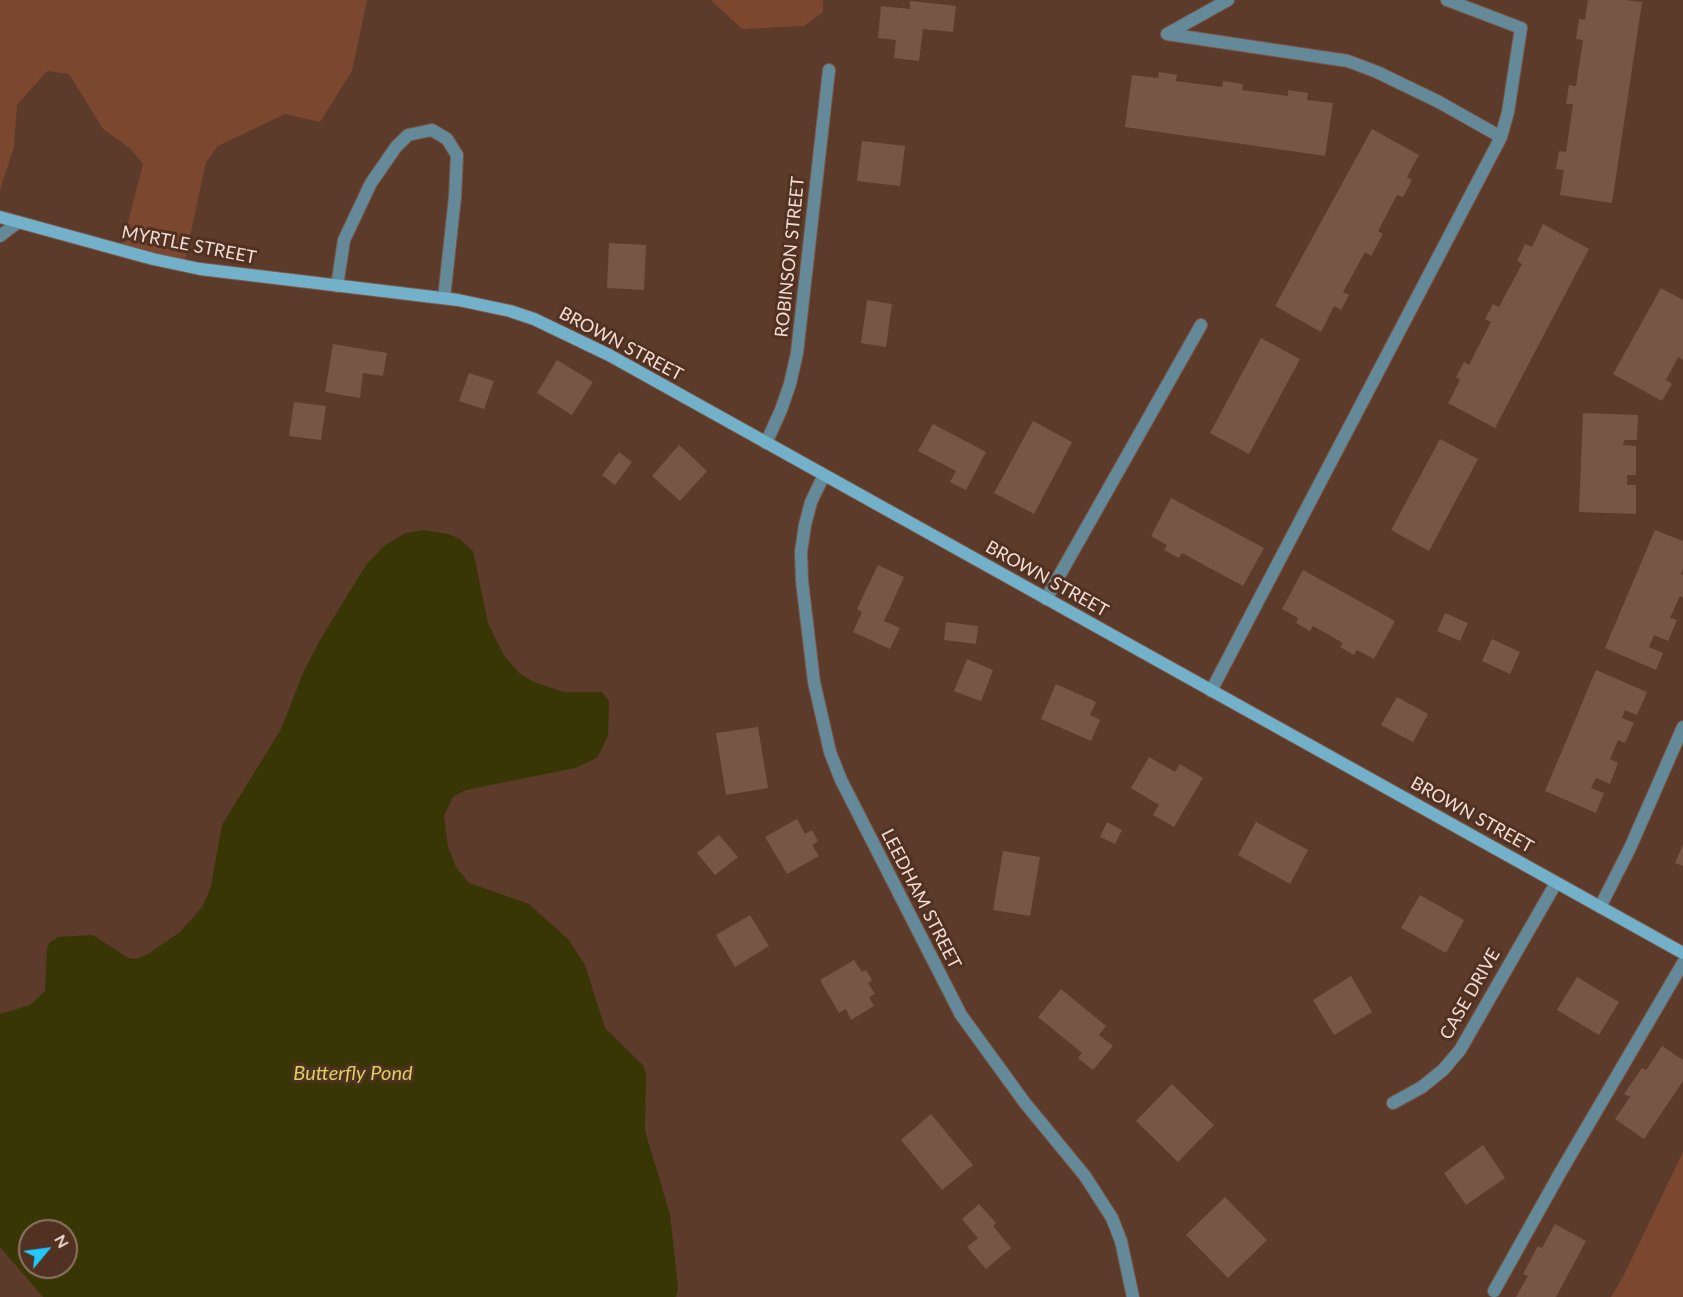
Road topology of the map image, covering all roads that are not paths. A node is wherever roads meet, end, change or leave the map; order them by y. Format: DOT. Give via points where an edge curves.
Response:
graph roads {
  1 [pos="1228,0"];
  2 [pos="1447,0"];
  3 [pos="829,70"];
  4 [pos="1502,137"];
  5 [pos="0,217"];
  6 [pos="18,222"];
  7 [pos="0,236"];
  8 [pos="337,286"];
  9 [pos="374,290"];
  10 [pos="444,298"];
  11 [pos="1201,325"];
  12 [pos="766,443"];
  13 [pos="824,475"];
  14 [pos="1046,599"];
  15 [pos="1211,691"];
  16 [pos="1683,727"];
  17 [pos="1556,883"];
  18 [pos="1600,907"];
  19 [pos="1683,953"];
  20 [pos="1683,963"];
  21 [pos="1393,1103"];
  22 [pos="1494,1292"];
  23 [pos="1133,1297"];
  1 -- 4 [label="street" via="1167,34 1348,61 1439,102"];
  2 -- 4 [label="street" via="1521,28"];
  3 -- 12 [label="street, ROBINSON STREET" via="797,353 790,384"];
  4 -- 15 [label="street"];
  5 -- 6 [label="street, MYRTLE STREET"];
  6 -- 7 [label="street"];
  6 -- 8 [label="street, MYRTLE STREET" via="153,260"];
  8 -- 9 [label="street, MYRTLE STREET"];
  8 -- 10 [label="street" via="344,240 370,183 408,135 432,130 447,139 457,155"];
  9 -- 10 [label="street, BROWN STREET"];
  10 -- 12 [label="street, BROWN STREET" via="510,311 558,330"];
  11 -- 14 [label="street"];
  12 -- 13 [label="street, BROWN STREET"];
  13 -- 14 [label="street, BROWN STREET"];
  13 -- 23 [label="street, LEEDHAM STREET" via="811,502 801,552 814,682 830,752 961,1015 1085,1176 1112,1218"];
  14 -- 15 [label="street, BROWN STREET"];
  15 -- 17 [label="street, BROWN STREET"];
  16 -- 18 [label="street"];
  17 -- 18 [label="street, BROWN STREET"];
  17 -- 21 [label="street, CASE DRIVE" via="1460,1050 1422,1087"];
  18 -- 19 [label="street, BROWN STREET"];
  20 -- 22 [label="street"];
}
